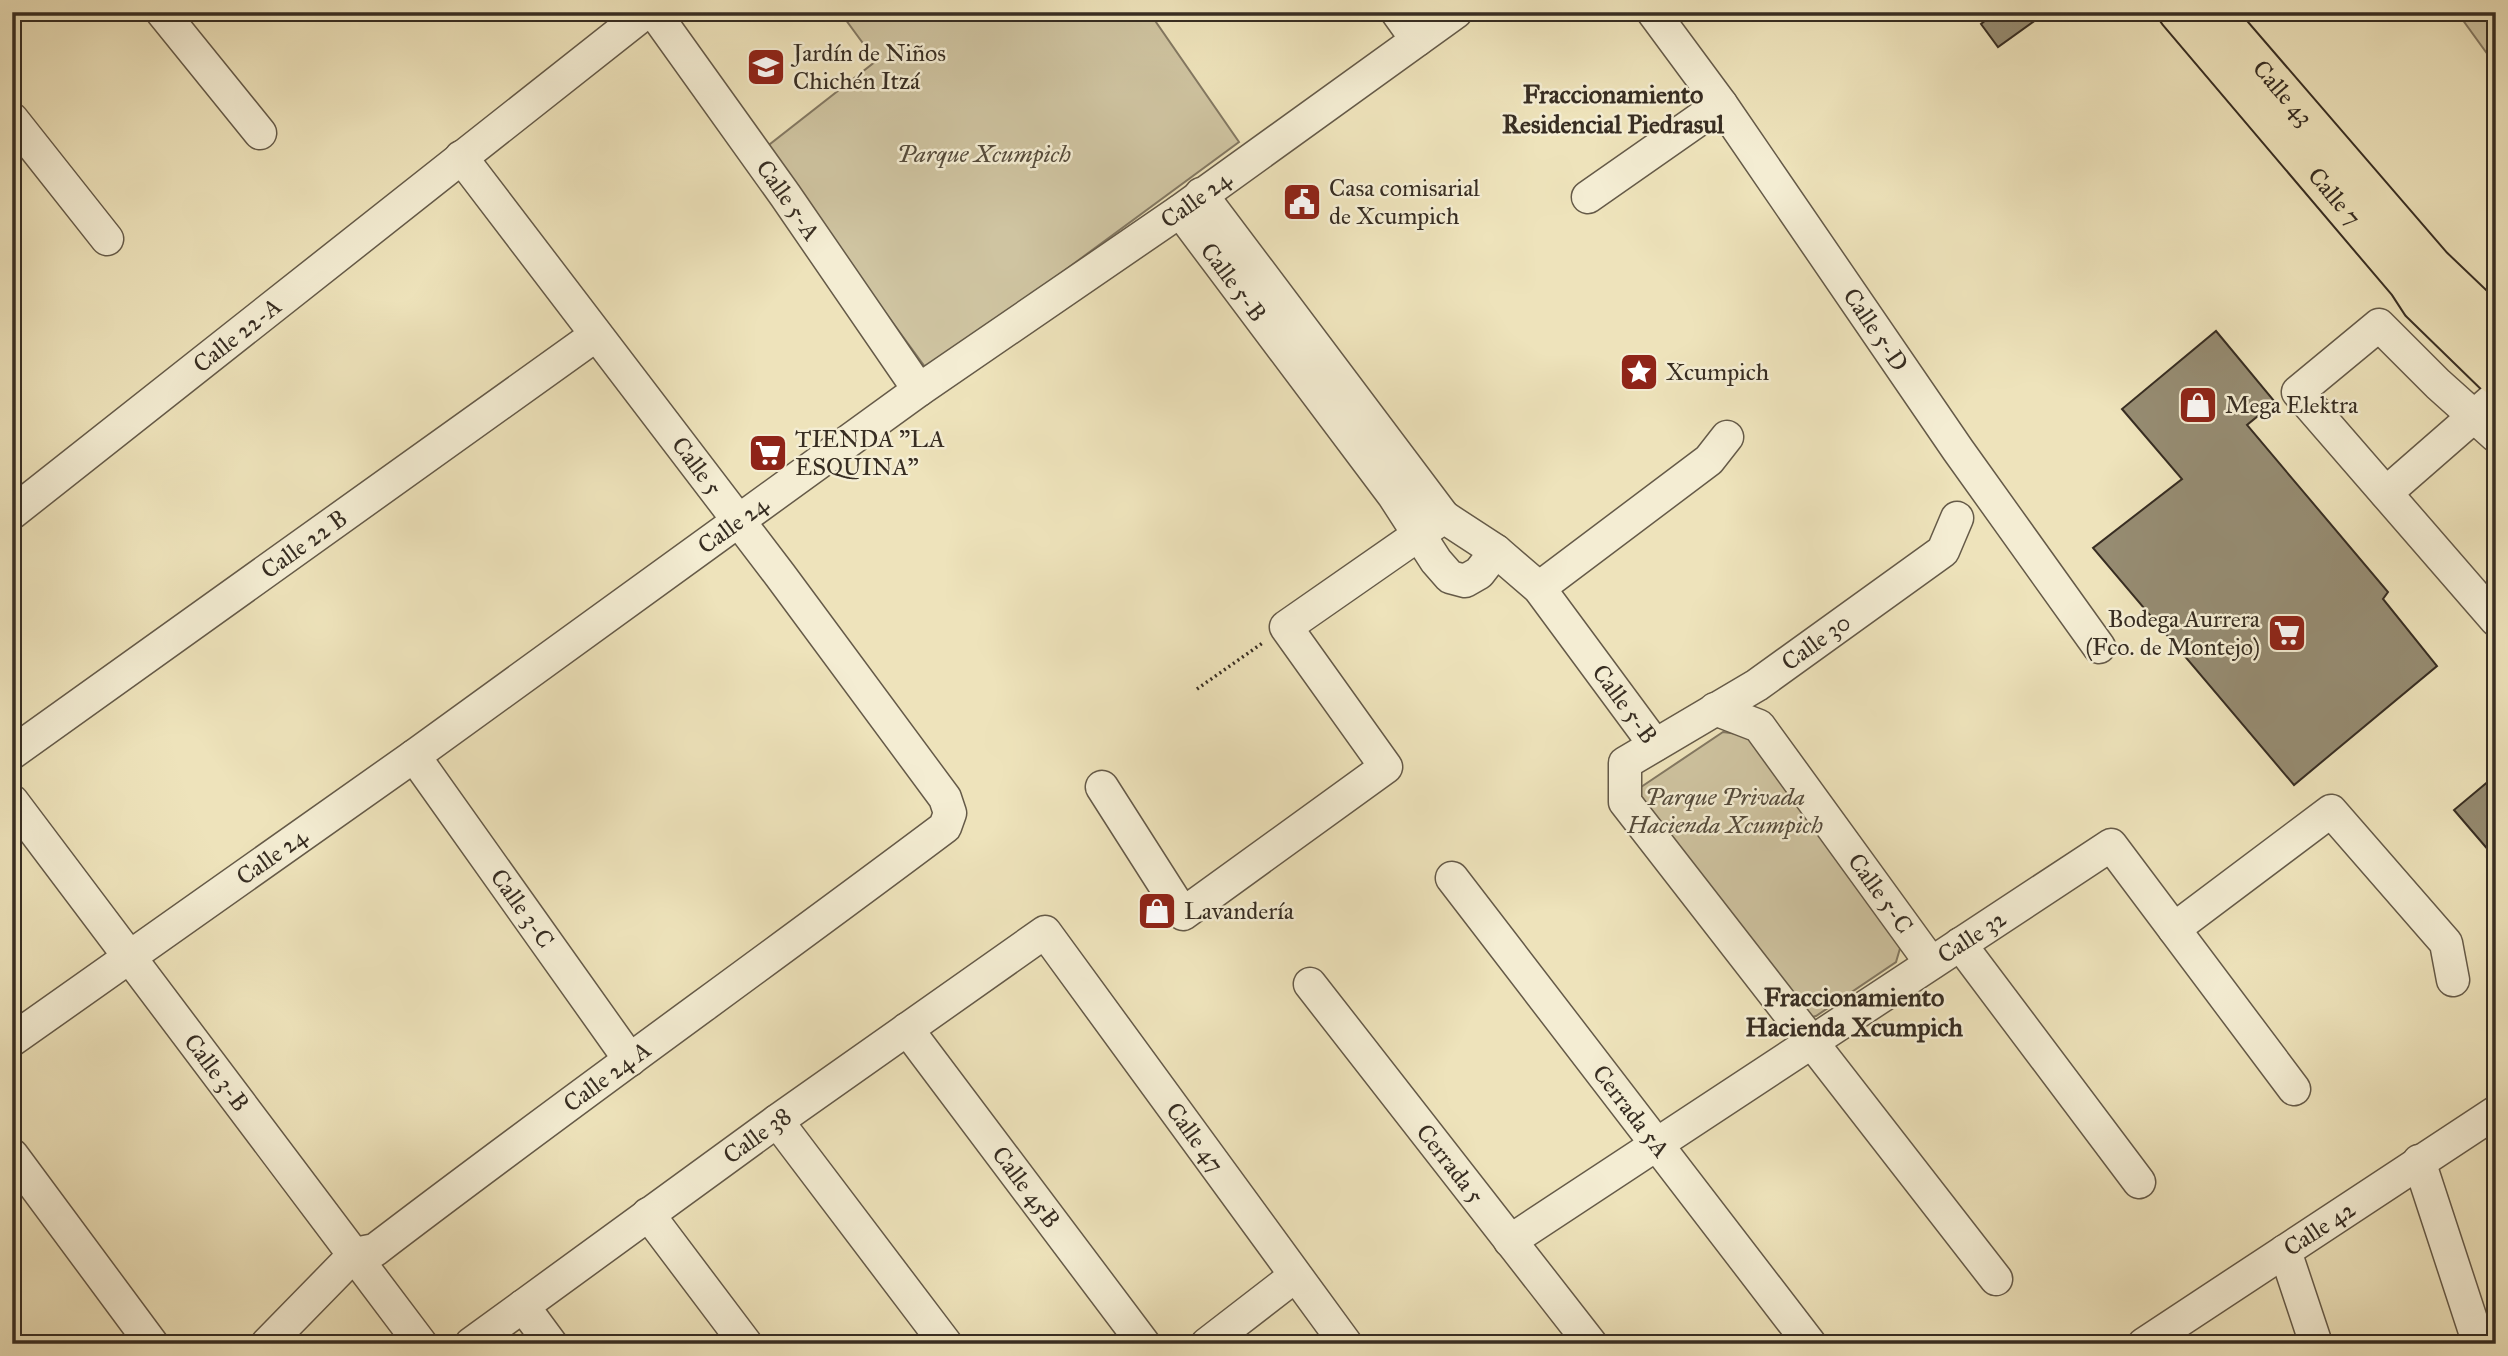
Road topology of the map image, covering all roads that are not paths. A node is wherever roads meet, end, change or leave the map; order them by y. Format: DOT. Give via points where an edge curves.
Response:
graph roads {
  1 [pos="162,12"];
  2 [pos="646,12"];
  3 [pos="654,12"];
  4 [pos="1397,12"];
  5 [pos="1456,12"];
  6 [pos="1653,12"];
  7 [pos="2178,12"];
  8 [pos="2213,12"];
  9 [pos="1417,40"];
  10 [pos="1721,104"];
  11 [pos="12,119"];
  12 [pos="260,133"];
  13 [pos="461,157"];
  14 [pos="1588,197"];
  15 [pos="1190,202"];
  16 [pos="107,239"];
  17 [pos="2494,323"];
  18 [pos="596,335"];
  19 [pos="2496,376"];
  20 [pos="919,390"];
  21 [pos="2488,416"];
  22 [pos="1727,437"];
  23 [pos="2386,493"];
  24 [pos="12,513"];
  25 [pos="1957,519"];
  26 [pos="739,521"];
  27 [pos="1432,525"];
  28 [pos="1496,551"];
  29 [pos="1539,588"];
  30 [pos="2496,620"];
  31 [pos="2099,647"];
  32 [pos="1715,709"];
  33 [pos="1655,745"];
  34 [pos="12,753"];
  35 [pos="414,756"];
  36 [pos="1102,787"];
  37 [pos="12,801"];
  38 [pos="950,813"];
  39 [pos="1452,878"];
  40 [pos="2174,929"];
  41 [pos="1045,932"];
  42 [pos="1960,944"];
  43 [pos="129,958"];
  44 [pos="1931,963"];
  45 [pos="2453,980"];
  46 [pos="1310,984"];
  47 [pos="907,1029"];
  48 [pos="12,1040"];
  49 [pos="1811,1042"];
  50 [pos="629,1060"];
  51 [pos="2294,1089"];
  52 [pos="2496,1112"];
  53 [pos="777,1121"];
  54 [pos="1657,1144"];
  55 [pos="12,1155"];
  56 [pos="2419,1161"];
  57 [pos="2139,1182"];
  58 [pos="648,1214"];
  59 [pos="1510,1241"];
  60 [pos="2285,1251"];
  61 [pos="355,1254"];
  62 [pos="1295,1276"];
  63 [pos="1996,1279"];
  64 [pos="523,1306"];
  65 [pos="2146,1343"];
  66 [pos="152,1344"];
  67 [pos="267,1344"];
  68 [pos="421,1344"];
  69 [pos="471,1344"];
  70 [pos="551,1344"];
  71 [pos="746,1344"];
  72 [pos="946,1344"];
  73 [pos="1144,1344"];
  74 [pos="1207,1344"];
  75 [pos="1346,1344"];
  76 [pos="1591,1344"];
  77 [pos="1810,1344"];
  78 [pos="2316,1344"];
  79 [pos="2479,1344"];
  1 -- 12 [label="street"];
  2 -- 13 [label="street, Calle 22-A"];
  3 -- 20 [label="street, Calle 5-A"];
  4 -- 9 [label="street"];
  5 -- 9 [label="street, Calle 24"];
  6 -- 10 [label="street, Calle 5-D"];
  7 -- 19 [label="main road, Calle 7" via="2421,303"];
  8 -- 17 [label="main road, Calle 43" via="2432,266"];
  9 -- 15 [label="street, Calle 24"];
  10 -- 14 [label="street"];
  10 -- 31 [label="street, Calle 5-D"];
  11 -- 16 [label="street"];
  13 -- 18 [label="street, Calle 5"];
  13 -- 24 [label="street, Calle 22-A"];
  15 -- 20 [label="street, Calle 24"];
  15 -- 27 [label="street, Calle 5-B" via="1394,496"];
  18 -- 26 [label="street, Calle 5"];
  18 -- 34 [label="street, Calle 22 B"];
  20 -- 26 [label="street, Calle 24"];
  21 -- 23 [label="street"];
  21 -- 23 [label="street" via="2438,384 2379,325 2298,392"];
  22 -- 29 [label="street" via="1709,460"];
  23 -- 30 [label="street"];
  25 -- 32 [label="street, Calle 30" via="1943,551 1757,685"];
  26 -- 35 [label="street, Calle 24"];
  26 -- 38 [label="street, Calle 5" via="945,798"];
  27 -- 28 [label="street, Calle 5-B"];
  27 -- 28 [label="street" via="1436,561 1450,577 1465,580 1479,573"];
  27 -- 36 [label="street" via="1286,627 1386,766 1183,914"];
  28 -- 29 [label="street, Calle 5-B"];
  29 -- 33 [label="street, Calle 5-B"];
  32 -- 33 [label="street, Calle 30"];
  32 -- 44 [label="street, Calle 5-C" via="1759,726"];
  33 -- 49 [label="street, Calle 5-B" via="1625,763 1625,803"];
  35 -- 43 [label="street, Calle 24"];
  35 -- 50 [label="street, Calle 3-C"];
  37 -- 43 [label="street, Calle 3-B"];
  38 -- 50 [label="street, Calle 24 A" via="945,827"];
  39 -- 54 [label="street, Cerrada 5A"];
  40 -- 42 [label="street, Calle 32" via="2111,845"];
  40 -- 45 [label="street" via="2331,811 2446,943"];
  40 -- 51 [label="street"];
  41 -- 47 [label="street, Calle 38"];
  41 -- 62 [label="street, Calle 47"];
  42 -- 44 [label="street, Calle 32"];
  42 -- 57 [label="street"];
  43 -- 48 [label="street, Calle 24"];
  43 -- 61 [label="street, Calle 3-B"];
  44 -- 49 [label="street, Calle 32"];
  46 -- 59 [label="street, Cerrada 5"];
  47 -- 53 [label="street, Calle 38"];
  47 -- 73 [label="street, Calle 45B"];
  49 -- 54 [label="street, Calle 32"];
  49 -- 63 [label="street"];
  50 -- 61 [label="street, Calle 24 A" via="375,1250"];
  52 -- 56 [label="street, Calle 42"];
  53 -- 58 [label="street, Calle 38"];
  53 -- 72 [label="street"];
  54 -- 59 [label="street, Calle 32"];
  54 -- 77 [label="street, Cerrada 5A"];
  55 -- 66 [label="street"];
  56 -- 60 [label="street, Calle 42"];
  56 -- 79 [label="street"];
  58 -- 64 [label="street, Calle 38"];
  58 -- 71 [label="street"];
  59 -- 76 [label="street, Cerrada 5"];
  60 -- 65 [label="street, Calle 42"];
  60 -- 78 [label="street"];
  61 -- 67 [label="street, Calle 24 A"];
  61 -- 68 [label="street, Calle 3-B"];
  62 -- 74 [label="street"];
  62 -- 75 [label="street, Calle 47"];
  64 -- 69 [label="street, Calle 38"];
  64 -- 70 [label="street"];
}
